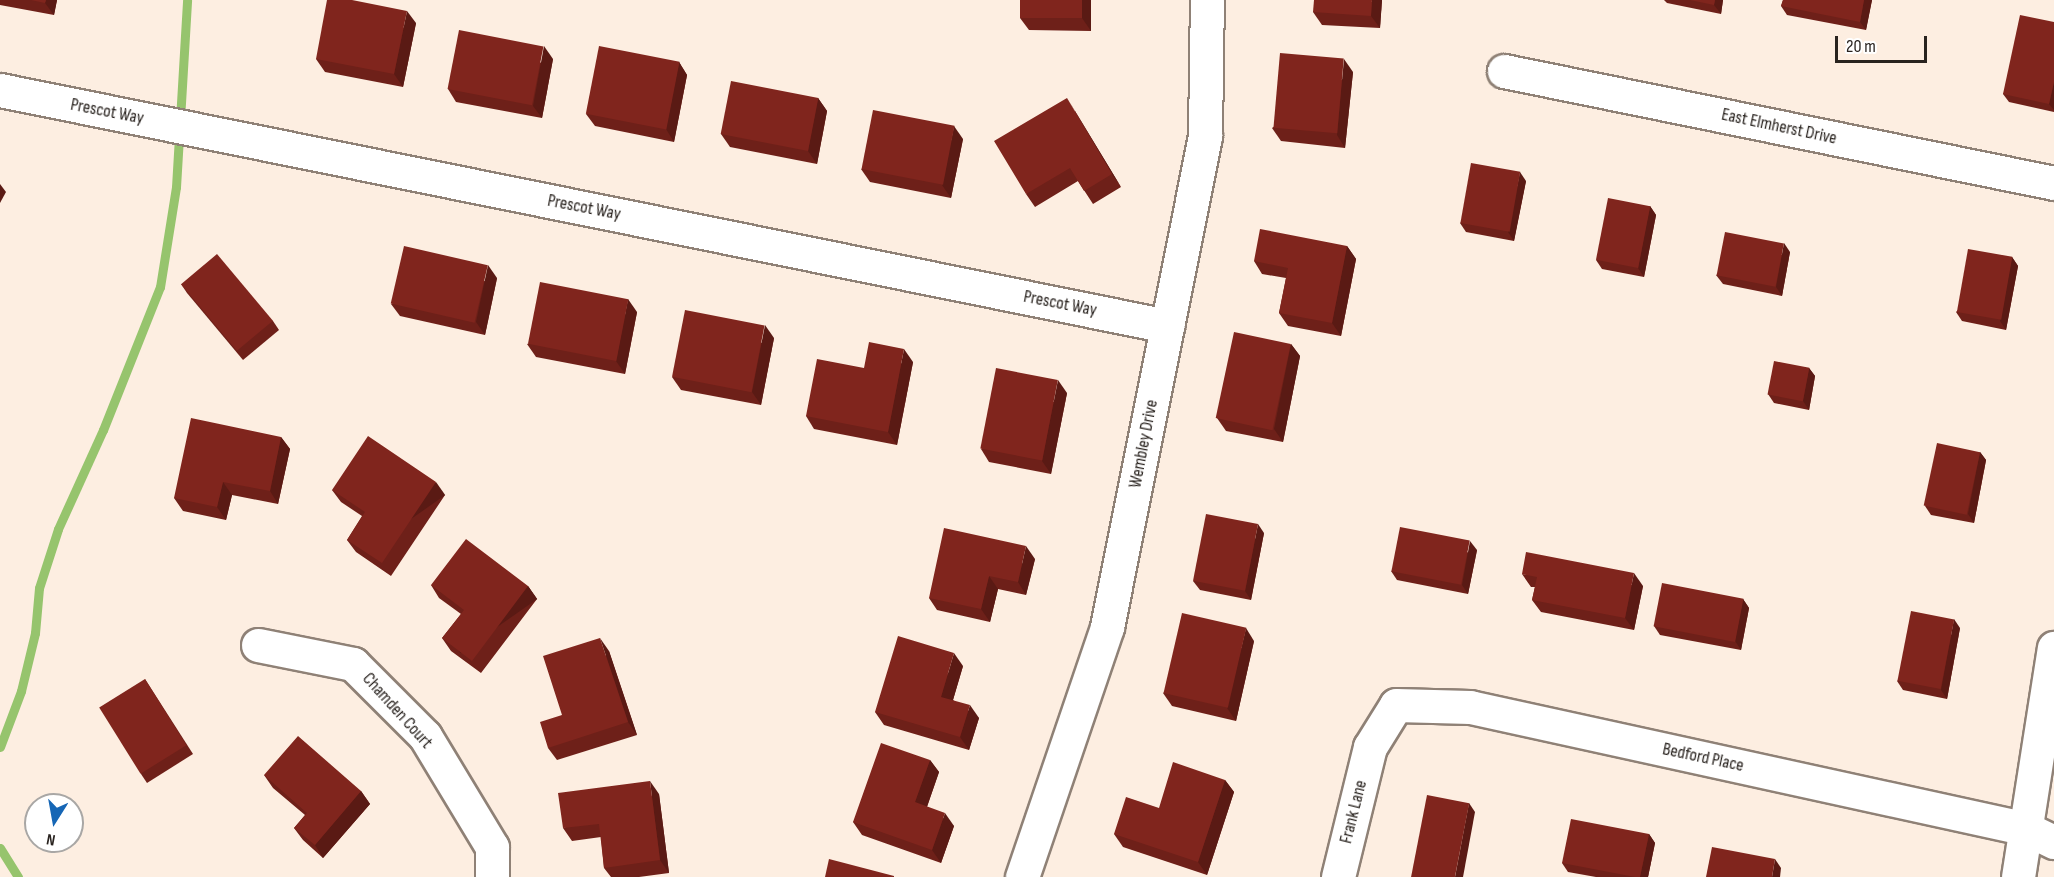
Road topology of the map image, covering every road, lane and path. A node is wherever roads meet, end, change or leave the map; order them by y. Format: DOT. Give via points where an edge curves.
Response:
graph roads {
  1 [pos="1207,0"];
  2 [pos="1504,71"];
  3 [pos="0,90"];
  4 [pos="2054,183"];
  5 [pos="1167,326"];
  6 [pos="258,645"];
  7 [pos="2054,648"];
  8 [pos="1370,747"];
  9 [pos="2040,836"];
  10 [pos="492,877"];
  11 [pos="1022,877"];
  12 [pos="1338,877"];
  13 [pos="2018,877"];
  1 -- 5 [label="street, Wembley Drive" via="1205,136"];
  2 -- 4 [label="street, East Elmherst Drive"];
  3 -- 5 [label="street, Prescot Way"];
  5 -- 11 [label="street, Wembley Drive" via="1107,627"];
  6 -- 10 [label="street, Chamden Court" via="353,663 425,736 492,847"];
  7 -- 9 [label="street"];
  8 -- 9 [label="street, Bedford Place" via="1396,705 1470,707"];
  8 -- 12 [label="street, Frank Lane"];
  9 -- 13 [label="street"];
}
